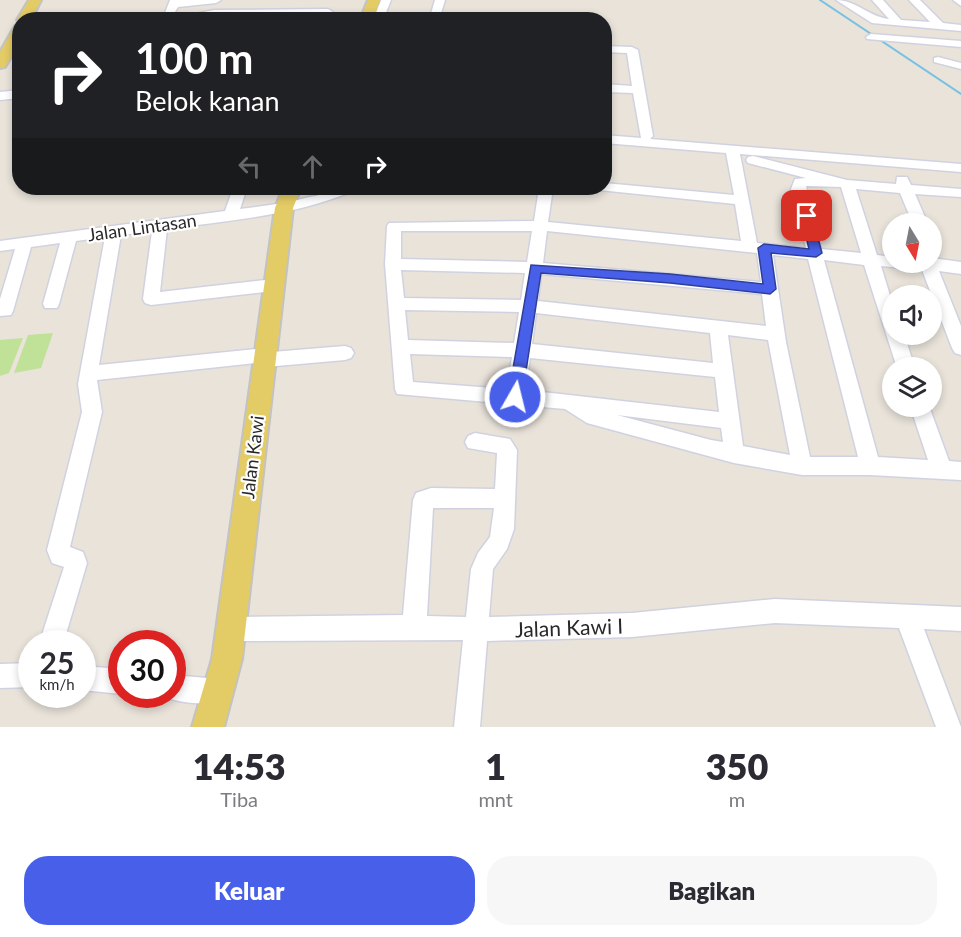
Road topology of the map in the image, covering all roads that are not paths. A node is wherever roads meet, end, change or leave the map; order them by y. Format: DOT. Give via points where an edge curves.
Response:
graph roads {
  1 [pos="216,0"];
  2 [pos="841,0"];
  3 [pos="877,0"];
  4 [pos="914,0"];
  5 [pos="174,2"];
  6 [pos="270,12"];
  7 [pos="327,12"];
  8 [pos="898,23"];
  9 [pos="940,26"];
  10 [pos="961,28"];
  11 [pos="874,36"];
  12 [pos="961,44"];
  13 [pos="5,46"];
  14 [pos="612,49"];
  15 [pos="612,59"];
  16 [pos="634,60"];
  17 [pos="938,60"];
  18 [pos="0,64"];
  19 [pos="961,66"];
  20 [pos="612,88"];
  21 [pos="638,90"];
  22 [pos="612,133"];
  23 [pos="646,136"];
  24 [pos="612,139"];
  25 [pos="690,146"];
  26 [pos="733,151"];
  27 [pos="891,162"];
  28 [pos="961,168"];
  29 [pos="841,183"];
  30 [pos="612,188"];
  31 [pos="902,188"];
  32 [pos="961,193"];
  33 [pos="238,195"];
  34 [pos="331,195"];
  35 [pos="545,195"];
  36 [pos="288,198"];
  37 [pos="742,200"];
  38 [pos="908,213"];
  39 [pos="915,213"];
  40 [pos="231,215"];
  41 [pos="160,224"];
  42 [pos="542,226"];
  43 [pos="114,230"];
  44 [pos="70,236"];
  45 [pos="24,243"];
  46 [pos="0,246"];
  47 [pos="757,248"];
  48 [pos="816,253"];
  49 [pos="872,259"];
  50 [pos="882,260"];
  51 [pos="393,264"];
  52 [pos="942,266"];
  53 [pos="535,268"];
  54 [pos="942,268"];
  55 [pos="961,268"];
  56 [pos="933,273"];
  57 [pos="935,273"];
  58 [pos="961,274"];
  59 [pos="274,285"];
  60 [pos="770,289"];
  61 [pos="882,293"];
  62 [pos="51,304"];
  63 [pos="396,304"];
  64 [pos="529,306"];
  65 [pos="5,311"];
  66 [pos="961,320"];
  67 [pos="718,328"];
  68 [pos="776,334"];
  69 [pos="400,347"];
  70 [pos="961,348"];
  71 [pos="522,350"];
  72 [pos="345,353"];
  73 [pos="265,358"];
  74 [pos="723,371"];
  75 [pos="90,373"];
  76 [pos="515,397"];
  77 [pos="567,401"];
  78 [pos="924,417"];
  79 [pos="729,421"];
  80 [pos="475,442"];
  81 [pos="734,454"];
  82 [pos="870,465"];
  83 [pos="802,466"];
  84 [pos="951,471"];
  85 [pos="504,499"];
  86 [pos="907,617"];
  87 [pos="961,619"];
  88 [pos="414,627"];
  89 [pos="230,629"];
  90 [pos="476,629"];
  91 [pos="55,630"];
  92 [pos="18,675"];
  93 [pos="0,676"];
  94 [pos="186,689"];
  95 [pos="219,693"];
  96 [pos="208,727"];
  97 [pos="467,727"];
  98 [pos="949,727"];
  1 -- 5 [label="street"];
  2 -- 8 [label="street" via="873,20"];
  3 -- 8 [label="street"];
  4 -- 9 [label="street"];
  6 -- 7 [label="street"];
  8 -- 9 [label="street"];
  9 -- 10 [label="street"];
  11 -- 12 [label="street"];
  13 -- 18 [label="main road"];
  14 -- 16 [label="street" via="632,50"];
  15 -- 16 [label="street"];
  16 -- 21 [label="street"];
  17 -- 19 [label="street"];
  20 -- 21 [label="street"];
  21 -- 23 [label="street"];
  22 -- 23 [label="street"];
  23 -- 25 [label="street" via="673,138"];
  24 -- 25 [label="street"];
  25 -- 26 [label="street"];
  26 -- 27 [label="street"];
  26 -- 29 [label="street"];
  26 -- 37 [label="street"];
  27 -- 28 [label="street"];
  27 -- 31 [label="street"];
  29 -- 31 [label="street"];
  29 -- 48 [label="street" via="798,183"];
  29 -- 49 [label="street"];
  30 -- 37 [label="street"];
  31 -- 32 [label="street"];
  31 -- 38 [label="street"];
  31 -- 39 [label="street"];
  33 -- 40 [label="street"];
  34 -- 36 [label="street, Jalan Lintasan" via="319,200"];
  35 -- 42 [label="street"];
  36 -- 40 [label="street, Jalan Lintasan"];
  36 -- 59 [label="main road, Jalan Kawi"];
  37 -- 47 [label="street"];
  40 -- 41 [label="street, Jalan Lintasan"];
  41 -- 43 [label="street, Jalan Lintasan"];
  41 -- 59 [label="street" via="152,299"];
  42 -- 47 [label="street"];
  42 -- 51 [label="street" via="395,225"];
  42 -- 53 [label="street"];
  43 -- 44 [label="street, Jalan Lintasan"];
  43 -- 75 [label="street"];
  44 -- 45 [label="street, Jalan Lintasan"];
  44 -- 62 [label="street"];
  45 -- 46 [label="street, Jalan Lintasan"];
  45 -- 65 [label="street"];
  47 -- 48 [label="street"];
  47 -- 60 [label="street"];
  48 -- 49 [label="street"];
  48 -- 82 [label="street"];
  49 -- 50 [label="street"];
  49 -- 61 [label="street"];
  51 -- 53 [label="street"];
  51 -- 63 [label="street"];
  52 -- 55 [label="street"];
  53 -- 60 [label="street"];
  53 -- 64 [label="street"];
  54 -- 58 [label="street"];
  56 -- 70 [label="street"];
  57 -- 66 [label="street"];
  59 -- 73 [label="main road, Jalan Kawi"];
  60 -- 68 [label="street"];
  63 -- 64 [label="street"];
  63 -- 69 [label="street"];
  64 -- 67 [label="street"];
  64 -- 71 [label="street"];
  67 -- 68 [label="street"];
  67 -- 74 [label="street"];
  68 -- 83 [label="street"];
  69 -- 71 [label="street"];
  69 -- 76 [label="street" via="404,389"];
  71 -- 74 [label="street"];
  71 -- 76 [label="street"];
  72 -- 73 [label="street"];
  73 -- 75 [label="street"];
  73 -- 89 [label="main road, Jalan Kawi"];
  74 -- 79 [label="street"];
  75 -- 91 [label="street" via="87,391 92,412 58,550 76,563"];
  76 -- 77 [label="street"];
  77 -- 79 [label="street"];
  77 -- 81 [label="street" via="588,415"];
  78 -- 84 [label="street"];
  79 -- 81 [label="street"];
  80 -- 85 [label="street" via="505,447"];
  81 -- 83 [label="street"];
  82 -- 83 [label="street"];
  82 -- 84 [label="street"];
  85 -- 88 [label="street" via="431,498 422,502"];
  85 -- 90 [label="street" via="498,547 483,564"];
  86 -- 87 [label="street, Jalan Kawi I"];
  86 -- 90 [label="street, Jalan Kawi I" via="775,611 632,625"];
  86 -- 98 [label="street"];
  88 -- 89 [label="street, Jalan Kawi I"];
  88 -- 90 [label="street, Jalan Kawi I"];
  89 -- 95 [label="main road, Jalan Kawi"];
  90 -- 97 [label="street"];
  92 -- 93 [label="street"];
  94 -- 95 [label="street"];
  95 -- 96 [label="main road, Jalan Kawi"];
}
